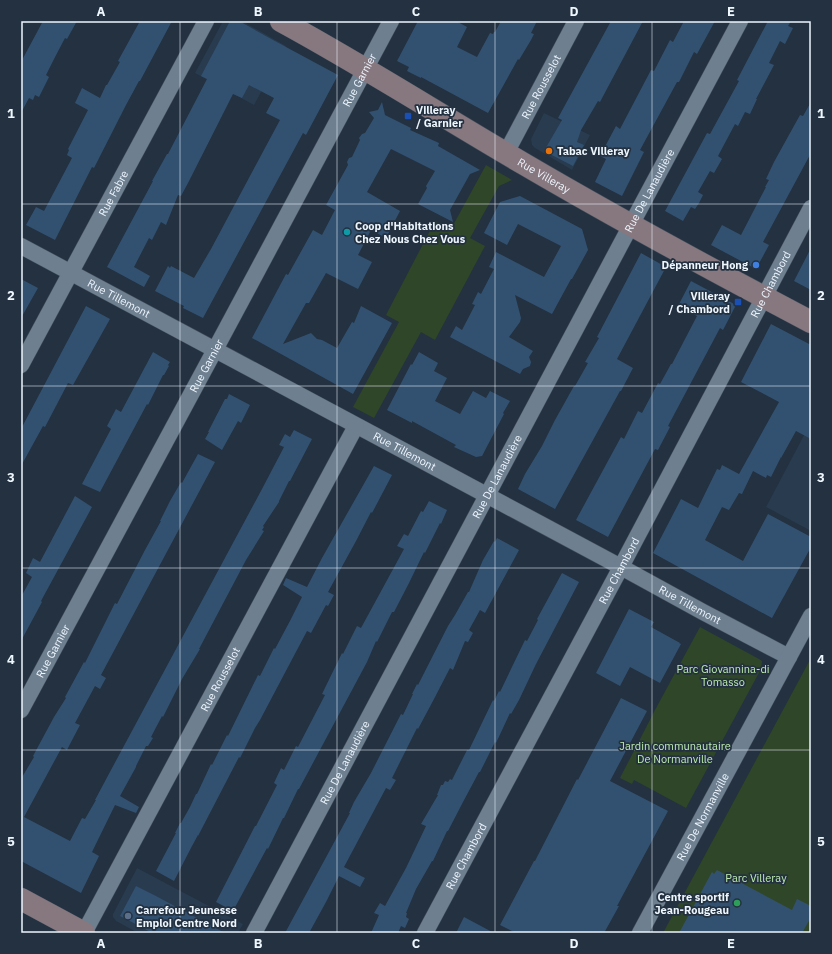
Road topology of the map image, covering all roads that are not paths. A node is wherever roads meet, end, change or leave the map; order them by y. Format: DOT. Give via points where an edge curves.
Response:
graph roads {
  1 [pos="206,21"];
  2 [pos="281,21"];
  3 [pos="390,21"];
  4 [pos="576,21"];
  5 [pos="740,21"];
  6 [pos="364,69"];
  7 [pos="506,153"];
  8 [pos="811,208"];
  9 [pos="631,224"];
  10 [pos="21,246"];
  11 [pos="71,272"];
  12 [pos="764,296"];
  13 [pos="811,322"];
  14 [pos="215,350"];
  15 [pos="21,365"];
  16 [pos="356,426"];
  17 [pos="486,496"];
  18 [pos="621,567"];
  19 [pos="811,616"];
  20 [pos="789,657"];
  21 [pos="21,710"];
  22 [pos="21,899"];
  23 [pos="84,933"];
  24 [pos="254,933"];
  25 [pos="425,933"];
  26 [pos="640,933"];
  1 -- 11 [label="street, Rue Fabre"];
  2 -- 6 [label="street, Rue Villeray"];
  3 -- 6 [label="street, Rue Garnier"];
  4 -- 7 [label="street, Rue Rousselot"];
  5 -- 9 [label="street, Rue De Lanaudière"];
  6 -- 7 [label="street, Rue Villeray"];
  6 -- 14 [label="street, Rue Garnier"];
  7 -- 9 [label="street, Rue Villeray"];
  8 -- 12 [label="street, Rue Chambord"];
  9 -- 12 [label="street, Rue Villeray"];
  9 -- 17 [label="street, Rue De Lanaudière"];
  10 -- 11 [label="street, Rue Tillemont"];
  11 -- 14 [label="street, Rue Tillemont"];
  11 -- 15 [label="street, Rue Fabre"];
  12 -- 13 [label="street, Rue Villeray"];
  12 -- 18 [label="street, Rue Chambord"];
  14 -- 16 [label="street, Rue Tillemont"];
  14 -- 21 [label="street, Rue Garnier"];
  16 -- 17 [label="street, Rue Tillemont"];
  16 -- 23 [label="street, Rue Rousselot"];
  17 -- 18 [label="street, Rue Tillemont"];
  17 -- 24 [label="street, Rue De Lanaudière"];
  18 -- 20 [label="street, Rue Tillemont"];
  18 -- 25 [label="street, Rue Chambord"];
  19 -- 20 [label="street, Rue De Normanville"];
  20 -- 26 [label="street, Rue De Normanville"];
  22 -- 23 [label="street"];
}
